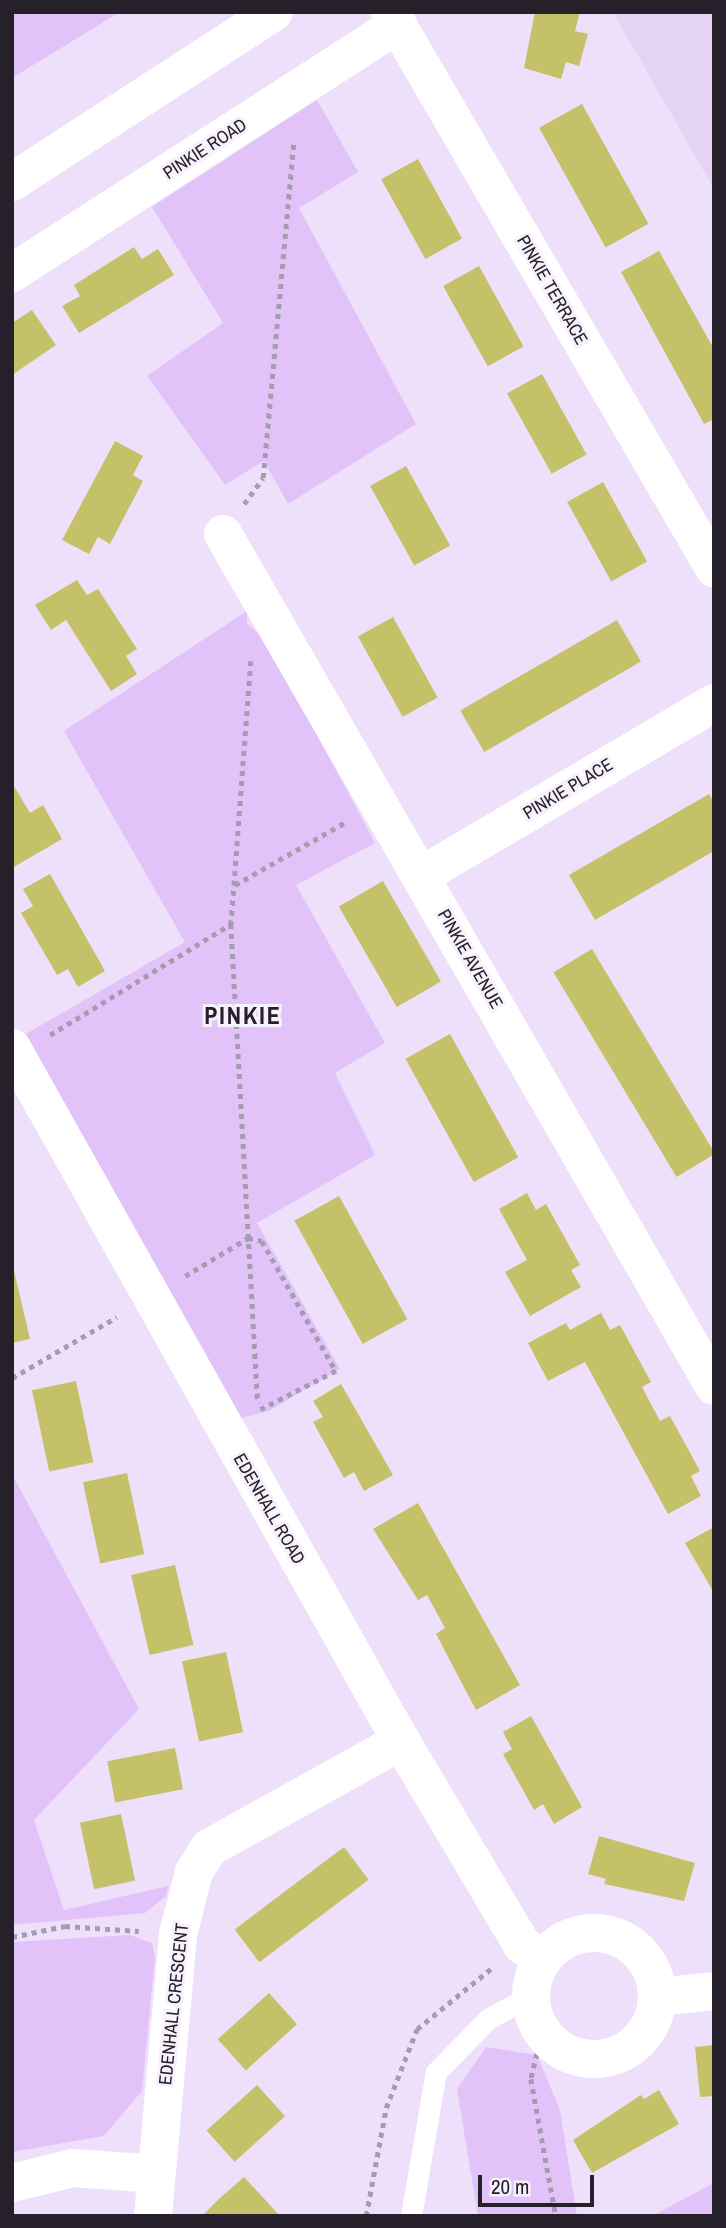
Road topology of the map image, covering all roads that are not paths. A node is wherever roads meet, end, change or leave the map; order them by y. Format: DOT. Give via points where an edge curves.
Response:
graph roads {
  1 [pos="274,12"];
  2 [pos="394,18"];
  3 [pos="12,182"];
  4 [pos="12,273"];
  5 [pos="223,534"];
  6 [pos="714,568"];
  7 [pos="714,702"];
  8 [pos="422,875"];
  9 [pos="27,1044"];
  10 [pos="714,1386"];
  11 [pos="401,1741"];
  12 [pos="542,1958"];
  13 [pos="714,1991"];
  14 [pos="529,1996"];
  15 [pos="658,1997"];
  16 [pos="157,2174"];
  17 [pos="12,2183"];
  18 [pos="153,2216"];
  19 [pos="411,2216"];
  1 -- 3 [label="street"];
  2 -- 4 [label="street, PINKIE ROAD" via="299,88"];
  2 -- 6 [label="street, PINKIE TERRACE"];
  5 -- 8 [label="street, PINKIE AVENUE"];
  7 -- 8 [label="street, PINKIE PLACE"];
  8 -- 10 [label="street, PINKIE AVENUE"];
  9 -- 11 [label="street, EDENHALL ROAD" via="230,1442"];
  11 -- 12 [label="street, EDENHALL ROAD" via="522,1945"];
  11 -- 16 [label="street, EDENHALL CRESCENT" via="209,1848 194,1872 178,1934"];
  12 -- 14 [label="street"];
  12 -- 15 [label="street" via="575,1935 614,1935 646,1959"];
  13 -- 15 [label="street"];
  14 -- 15 [label="street" via="542,2034 574,2057 613,2057 645,2034"];
  14 -- 19 [label="lane" via="488,2019 436,2072"];
  16 -- 17 [label="street" via="74,2168"];
  16 -- 18 [label="street, EDENHALL CRESCENT"];
}
